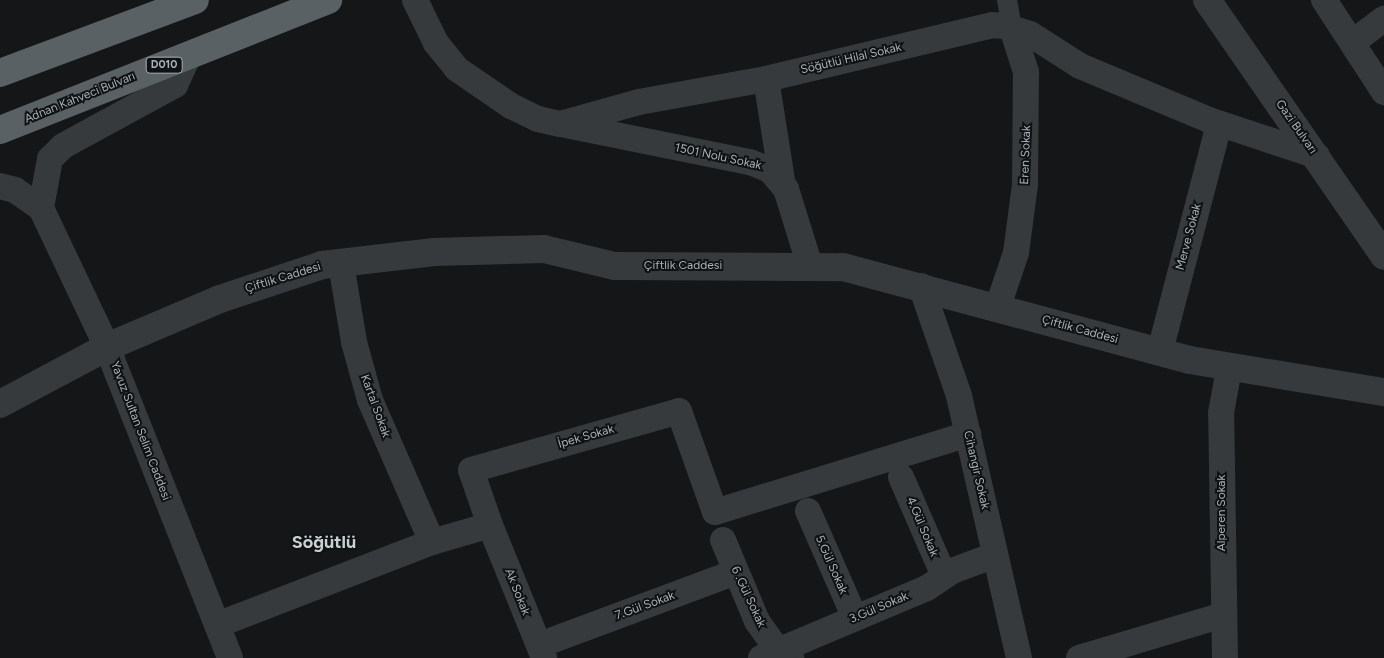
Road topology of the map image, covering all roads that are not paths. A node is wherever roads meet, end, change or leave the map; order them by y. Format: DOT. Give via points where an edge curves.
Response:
graph roads {
  1 [pos="195,0"];
  2 [pos="328,0"];
  3 [pos="415,0"];
  4 [pos="1007,0"];
  5 [pos="1207,0"];
  6 [pos="1324,0"];
  7 [pos="1384,19"];
  8 [pos="1012,28"];
  9 [pos="1353,42"];
  10 [pos="189,55"];
  11 [pos="0,73"];
  12 [pos="766,79"];
  13 [pos="1384,92"];
  14 [pos="560,124"];
  15 [pos="1219,124"];
  16 [pos="0,130"];
  17 [pos="1316,156"];
  18 [pos="782,180"];
  19 [pos="0,186"];
  20 [pos="41,208"];
  21 [pos="1384,256"];
  22 [pos="341,264"];
  23 [pos="810,266"];
  24 [pos="921,286"];
  25 [pos="997,309"];
  26 [pos="107,347"];
  27 [pos="1160,351"];
  28 [pos="1229,369"];
  29 [pos="1384,392"];
  30 [pos="0,404"];
  31 [pos="968,434"];
  32 [pos="901,477"];
  33 [pos="808,511"];
  34 [pos="490,525"];
  35 [pos="723,540"];
  36 [pos="432,542"];
  37 [pos="995,556"];
  38 [pos="736,572"];
  39 [pos="944,576"];
  40 [pos="1223,615"];
  41 [pos="855,618"];
  42 [pos="217,624"];
  43 [pos="549,649"];
  44 [pos="777,656"];
  45 [pos="1016,657"];
  46 [pos="230,658"];
  47 [pos="1079,658"];
  48 [pos="1225,658"];
  1 -- 11 [label="highway"];
  2 -- 10 [label="highway, Adnan Kahveci Bulvarı / D010"];
  3 -- 14 [label="street, Söğütlü Hilal Sokak" via="436,43 457,69 511,106 538,119"];
  4 -- 8 [label="street, Eren Sokak"];
  5 -- 17 [label="street, Gazi Bulvarı"];
  6 -- 9 [label="street"];
  7 -- 9 [label="street"];
  8 -- 12 [label="street, Söğütlü Hilal Sokak" via="992,26"];
  8 -- 15 [label="street, Söğütlü Hilal Sokak" via="1030,34 1080,66"];
  8 -- 25 [label="street, Eren Sokak" via="1026,72 1025,185 1016,253"];
  9 -- 13 [label="street"];
  10 -- 16 [label="highway, Adnan Kahveci Bulvarı / D010"];
  10 -- 20 [label="street" via="176,85 63,146 50,159"];
  12 -- 14 [label="street, Söğütlü Hilal Sokak" via="639,102"];
  12 -- 18 [label="street"];
  14 -- 18 [label="street, 1501 Nolu Sokak" via="750,162 770,170"];
  15 -- 17 [label="street, Söğütlü Hilal Sokak"];
  15 -- 27 [label="street, Merve Sokak"];
  17 -- 21 [label="street, Gazi Bulvarı"];
  18 -- 23 [label="street"];
  19 -- 20 [label="street, Yavuz Sultan Selim Caddesi" via="15,190"];
  20 -- 26 [label="street, Yavuz Sultan Selim Caddesi"];
  22 -- 23 [label="street, Çiftlik Caddesi" via="434,252 544,249 616,266"];
  22 -- 26 [label="street, Çiftlik Caddesi" via="322,265 220,299"];
  22 -- 36 [label="street, Kartal Sokak" via="354,342 370,400"];
  23 -- 24 [label="street, Çiftlik Caddesi" via="843,268"];
  24 -- 25 [label="street, Çiftlik Caddesi"];
  24 -- 31 [label="street, Cihangir Sokak" via="959,396"];
  25 -- 27 [label="street, Çiftlik Caddesi"];
  26 -- 30 [label="street, Çiftlik Caddesi"];
  26 -- 42 [label="street, Yavuz Sultan Selim Caddesi"];
  27 -- 28 [label="street, Çiftlik Caddesi"];
  28 -- 29 [label="street, Çiftlik Caddesi"];
  28 -- 40 [label="street, Alperen Sokak" via="1221,413"];
  31 -- 34 [label="street, İpek Sokak" via="715,512 679,411 471,470"];
  31 -- 37 [label="street, Cihangir Sokak"];
  32 -- 39 [label="street, 4.Gül Sokak"];
  33 -- 41 [label="street, 5.Gül Sokak"];
  34 -- 36 [label="street"];
  34 -- 43 [label="street, Ak Sokak"];
  35 -- 38 [label="street, 6 .Gül Sokak"];
  36 -- 42 [label="street"];
  37 -- 39 [label="street, 3.Gül Sokak"];
  37 -- 45 [label="street, Cihangir Sokak"];
  38 -- 43 [label="street, 7.Gül Sokak"];
  38 -- 44 [label="street, 6 .Gül Sokak" via="757,621"];
  39 -- 41 [label="street, 3.Gül Sokak" via="927,588"];
  40 -- 47 [label="street"];
  40 -- 48 [label="street, Alperen Sokak"];
  41 -- 44 [label="street, 3.Gül Sokak"];
  42 -- 46 [label="street, Yavuz Sultan Selim Caddesi"];
}
